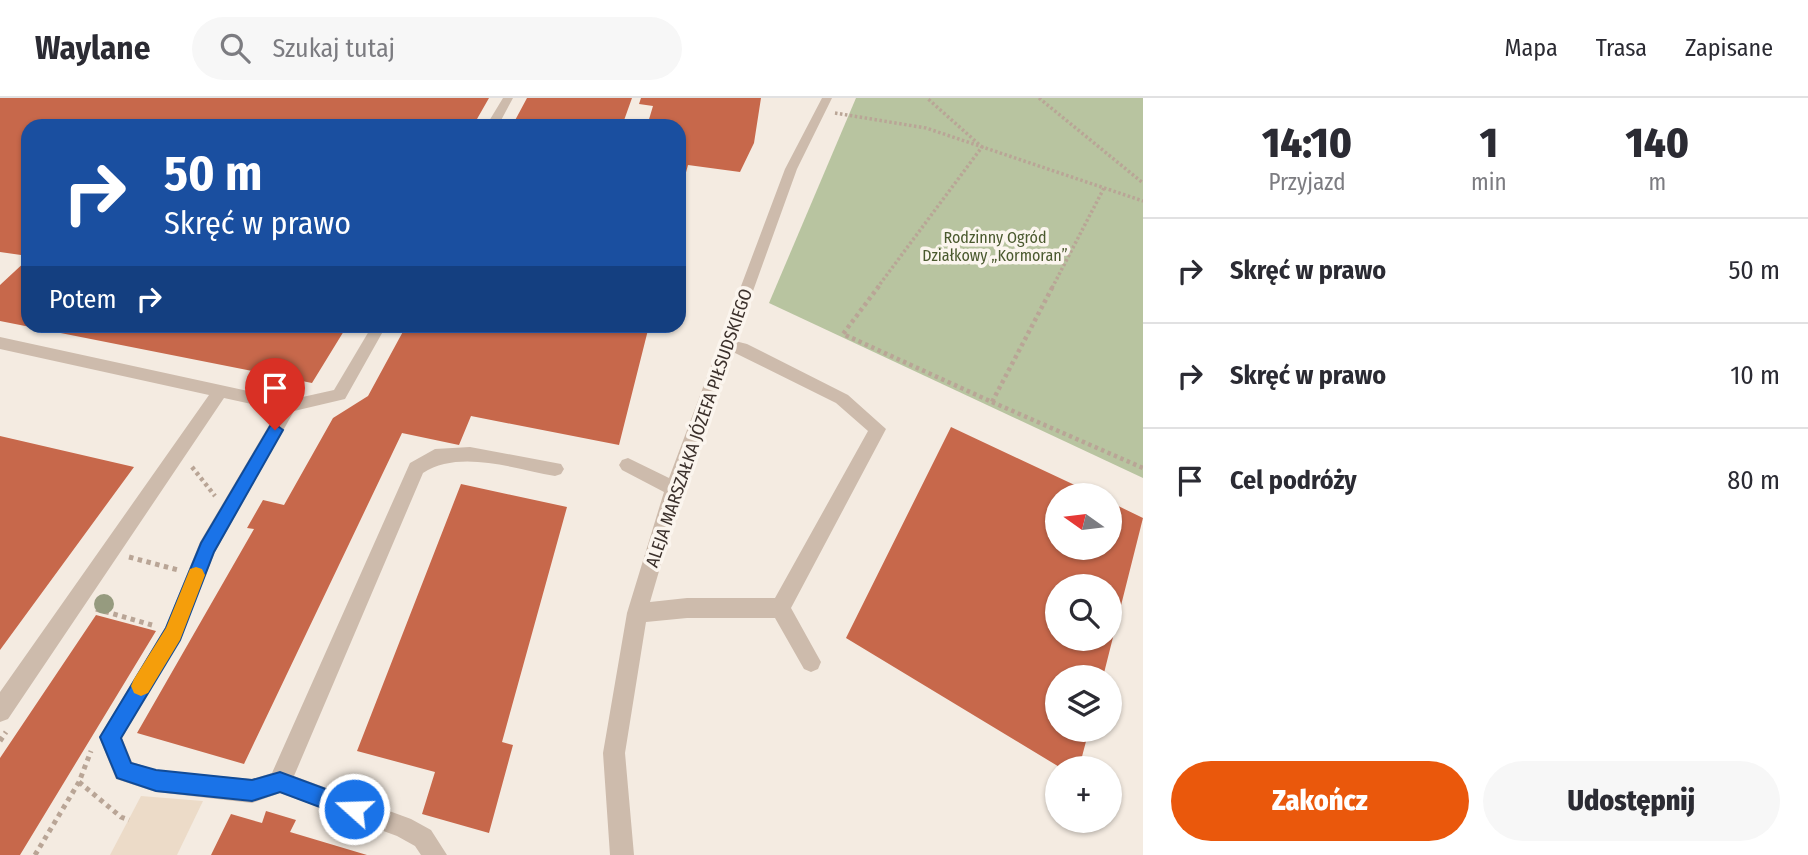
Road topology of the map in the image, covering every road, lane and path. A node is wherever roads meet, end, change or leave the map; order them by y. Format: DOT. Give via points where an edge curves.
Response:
graph roads {
  1 [pos="508,98"];
  2 [pos="927,98"];
  3 [pos="1039,98"];
  4 [pos="824,104"];
  5 [pos="496,119"];
  6 [pos="982,146"];
  7 [pos="1143,183"];
  8 [pos="1104,188"];
  9 [pos="1143,201"];
  10 [pos="375,333"];
  11 [pos="0,343"];
  12 [pos="726,344"];
  13 [pos="220,392"];
  14 [pos="992,402"];
  15 [pos="289,407"];
  16 [pos="188,461"];
  17 [pos="628,465"];
  18 [pos="1143,468"];
  19 [pos="555,469"];
  20 [pos="224,486"];
  21 [pos="674,489"];
  22 [pos="123,555"];
  23 [pos="184,561"];
  24 [pos="181,570"];
  25 [pos="178,582"];
  26 [pos="92,607"];
  27 [pos="780,608"];
  28 [pos="637,613"];
  29 [pos="163,628"];
  30 [pos="811,662"];
  31 [pos="0,711"];
  32 [pos="8,730"];
  33 [pos="0,741"];
  34 [pos="79,782"];
  35 [pos="280,782"];
  36 [pos="129,820"];
  37 [pos="435,855"];
  38 [pos="622,855"];
  1 -- 5 [label="street"];
  2 -- 6 [label="path"];
  3 -- 7 [label="path"];
  4 -- 6 [label="path"];
  4 -- 12 [label="street, ALEJA MARSZAŁKA JÓZEFA PIŁSUDSKIEGO" via="792,169"];
  6 -- 8 [label="path"];
  6 -- 14 [label="path" via="843,334"];
  8 -- 9 [label="path"];
  8 -- 14 [label="path"];
  10 -- 15 [label="street" via="339,395"];
  11 -- 13 [label="street"];
  12 -- 21 [label="street, ALEJA MARSZAŁKA JÓZEFA PIŁSUDSKIEGO"];
  12 -- 27 [label="street" via="842,400 878,429"];
  13 -- 15 [label="street"];
  13 -- 31 [label="street"];
  14 -- 18 [label="path"];
  15 -- 35 [label="street" via="207,548 173,633 110,737 124,771 156,781 252,791"];
  16 -- 20 [label="path" via="217,498"];
  17 -- 21 [label="street"];
  19 -- 35 [label="street" via="470,454 435,456 416,468"];
  21 -- 28 [label="street, ALEJA MARSZAŁKA JÓZEFA PIŁSUDSKIEGO"];
  22 -- 24 [label="path"];
  23 -- 24 [label="path"];
  24 -- 25 [label="path"];
  26 -- 29 [label="path"];
  27 -- 28 [label="street"];
  27 -- 30 [label="street"];
  28 -- 38 [label="street, ALEJA MARSZAŁKA JÓZEFA PIŁSUDSKIEGO" via="614,753"];
  32 -- 33 [label="path"];
  34 -- 36 [label="path"];
  35 -- 37 [label="street" via="403,827 423,838"];
}
